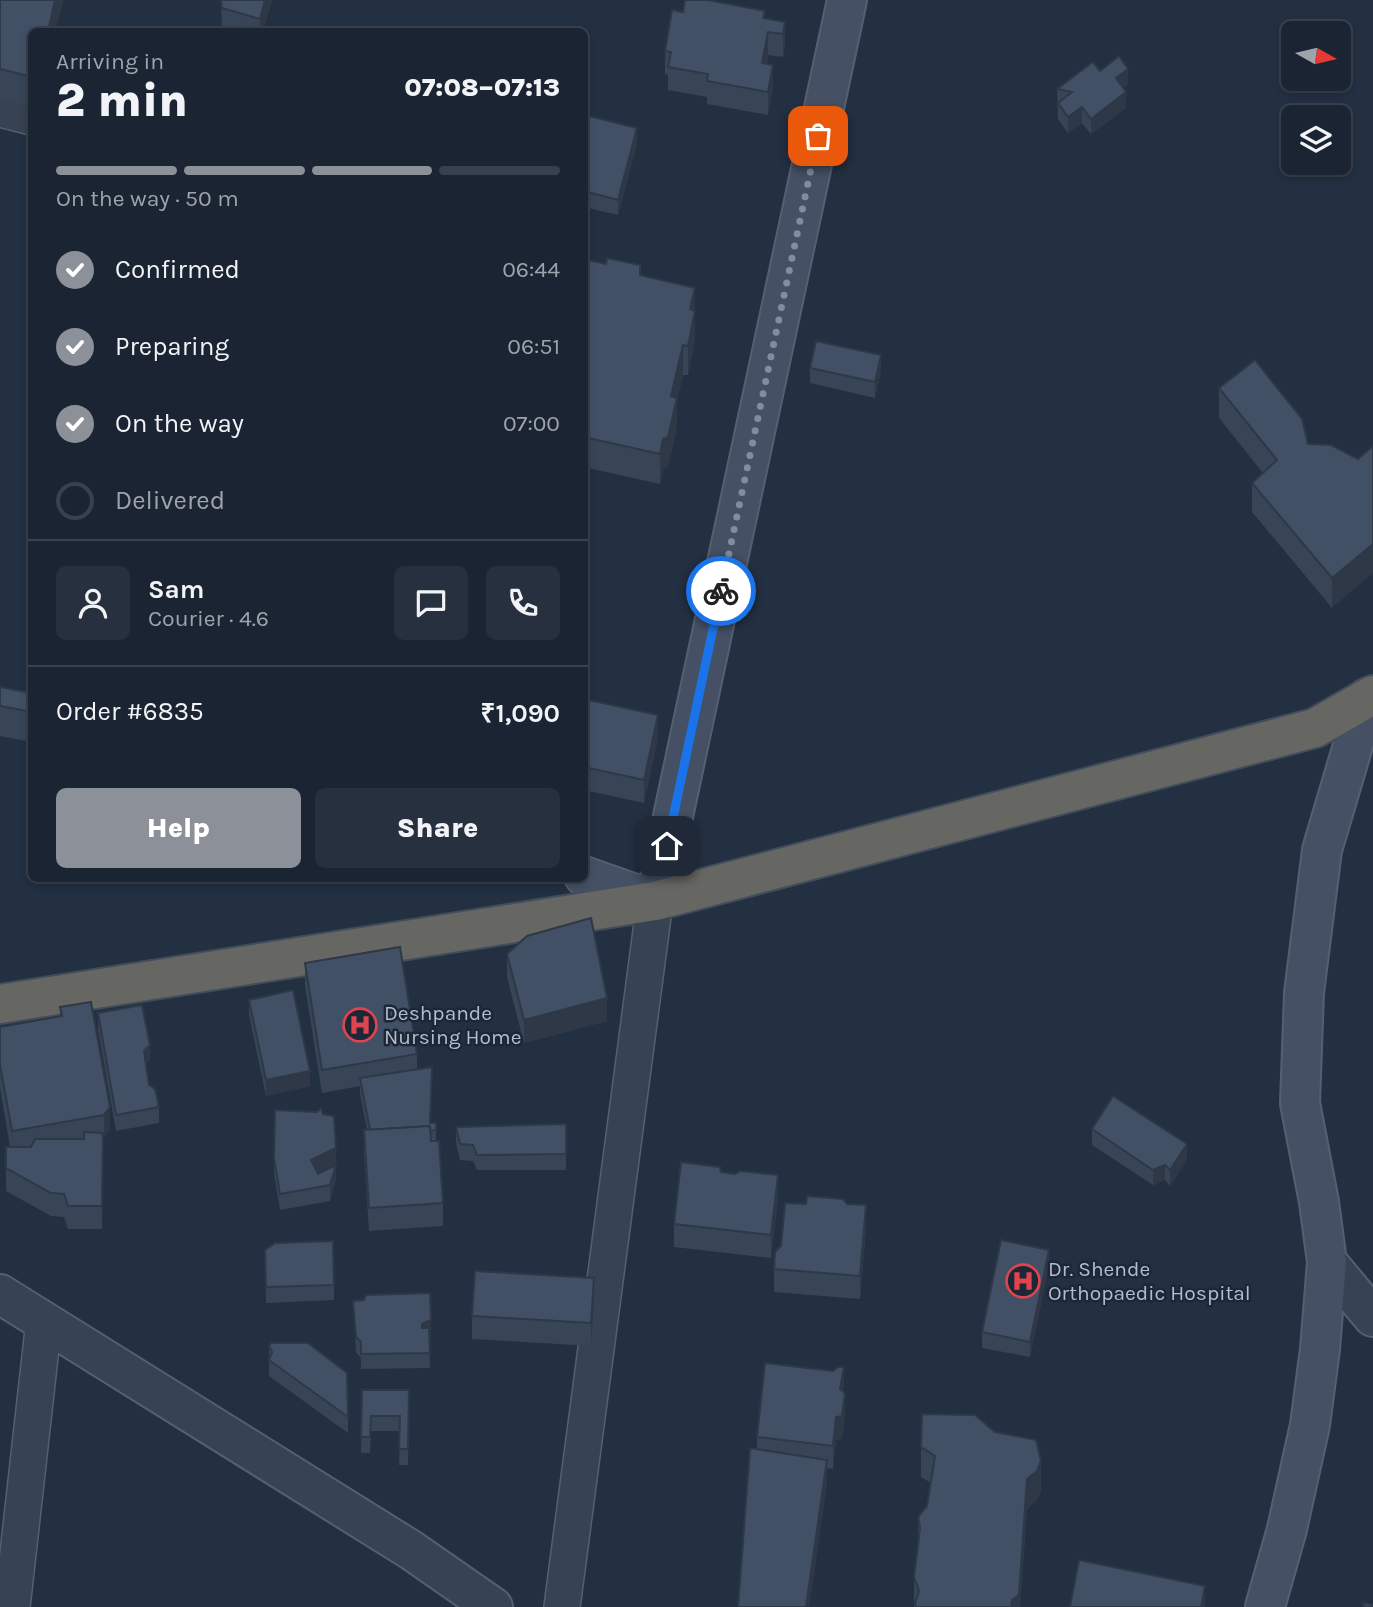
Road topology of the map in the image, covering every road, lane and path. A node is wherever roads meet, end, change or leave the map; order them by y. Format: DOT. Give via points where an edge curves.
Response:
graph roads {
  1 [pos="847,0"];
  2 [pos="0,108"];
  3 [pos="28,116"];
  4 [pos="1370,697"];
  5 [pos="588,877"];
  6 [pos="655,901"];
  7 [pos="0,1004"];
  8 [pos="1327,1262"];
  9 [pos="0,1294"];
  10 [pos="1373,1317"];
  11 [pos="44,1321"];
  12 [pos="12,1607"];
  13 [pos="493,1607"];
  14 [pos="562,1607"];
  15 [pos="1265,1607"];
  1 -- 6 [label="main road"];
  2 -- 3 [label="street"];
  4 -- 6 [label="highway" via="1315,728"];
  4 -- 8 [label="main road" via="1322,850 1304,993 1300,1103"];
  5 -- 6 [label="main road"];
  6 -- 7 [label="highway"];
  6 -- 14 [label="street"];
  8 -- 10 [label="street"];
  8 -- 15 [label="main road" via="1310,1425"];
  9 -- 11 [label="street"];
  11 -- 12 [label="street"];
  11 -- 13 [label="street" via="411,1550"];
}
